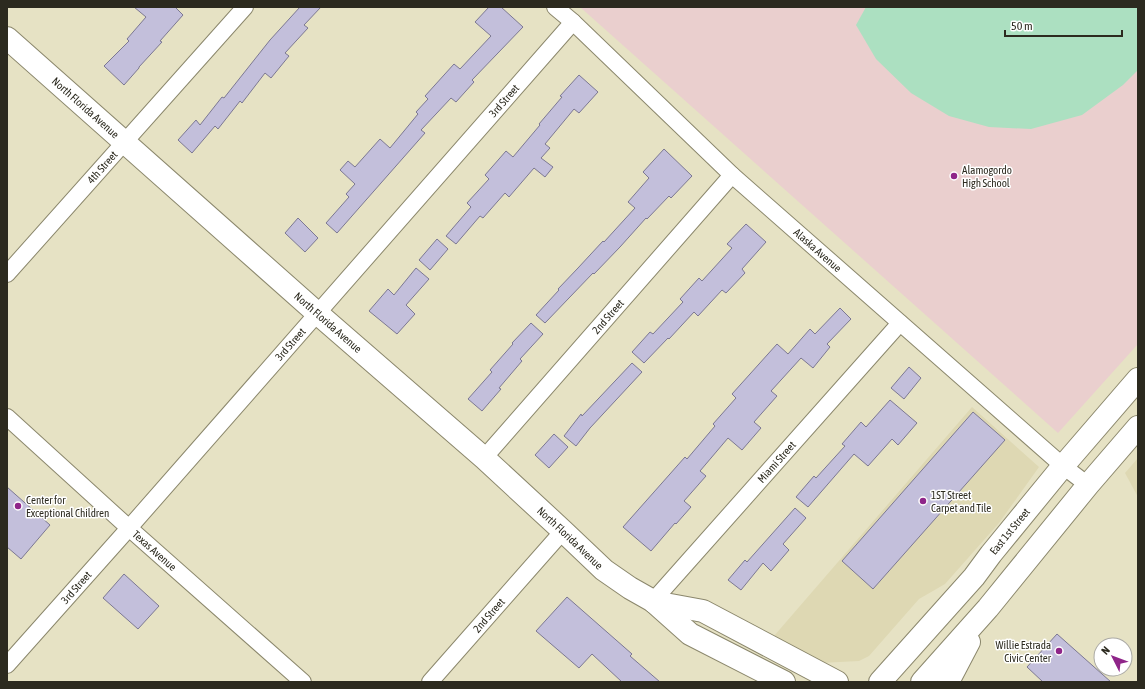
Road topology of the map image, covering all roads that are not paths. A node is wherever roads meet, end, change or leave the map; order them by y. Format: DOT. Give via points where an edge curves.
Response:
graph roads {
  1 [pos="245,7"];
  2 [pos="556,7"];
  3 [pos="573,22"];
  4 [pos="7,38"];
  5 [pos="124,142"];
  6 [pos="732,175"];
  7 [pos="7,274"];
  8 [pos="317,313"];
  9 [pos="900,323"];
  10 [pos="1138,378"];
  11 [pos="7,417"];
  12 [pos="1138,427"];
  13 [pos="484,458"];
  14 [pos="1063,466"];
  15 [pos="1088,485"];
  16 [pos="129,528"];
  17 [pos="563,530"];
  18 [pos="653,602"];
  19 [pos="988,608"];
  20 [pos="7,665"];
  21 [pos="303,682"];
  22 [pos="430,682"];
  23 [pos="784,682"];
  24 [pos="837,682"];
  25 [pos="880,682"];
  26 [pos="922,682"];
  27 [pos="948,682"];
  1 -- 5 [label="street, 4th Street"];
  2 -- 3 [label="street, Alaska Avenue"];
  3 -- 6 [label="street, Alaska Avenue"];
  3 -- 8 [label="street, 3rd Street"];
  4 -- 5 [label="main road, North Florida Avenue"];
  5 -- 7 [label="street, 4th Street"];
  5 -- 8 [label="main road, North Florida Avenue"];
  6 -- 9 [label="street, Alaska Avenue"];
  6 -- 13 [label="street, 2nd Street"];
  8 -- 13 [label="main road, North Florida Avenue"];
  8 -- 16 [label="street, 3rd Street"];
  9 -- 14 [label="street, Alaska Avenue"];
  9 -- 18 [label="street, Miami Street"];
  10 -- 14 [label="main road, East 1st Street"];
  11 -- 16 [label="street, Texas Avenue"];
  12 -- 15 [label="main road"];
  13 -- 17 [label="main road, North Florida Avenue"];
  14 -- 15 [label="street, Alaska Avenue"];
  14 -- 25 [label="main road, East 1st Street" via="974,577"];
  15 -- 19 [label="main road"];
  16 -- 20 [label="street, 3rd Street"];
  16 -- 21 [label="street, Texas Avenue"];
  17 -- 18 [label="main road, North Florida Avenue" via="604,570"];
  17 -- 22 [label="street, 2nd Street"];
  18 -- 23 [label="main road, North Florida Avenue" via="690,634"];
  18 -- 24 [label="main road, North Florida Avenue" via="703,611"];
  19 -- 26 [label="main road"];
  19 -- 27 [label="main road"];
}
